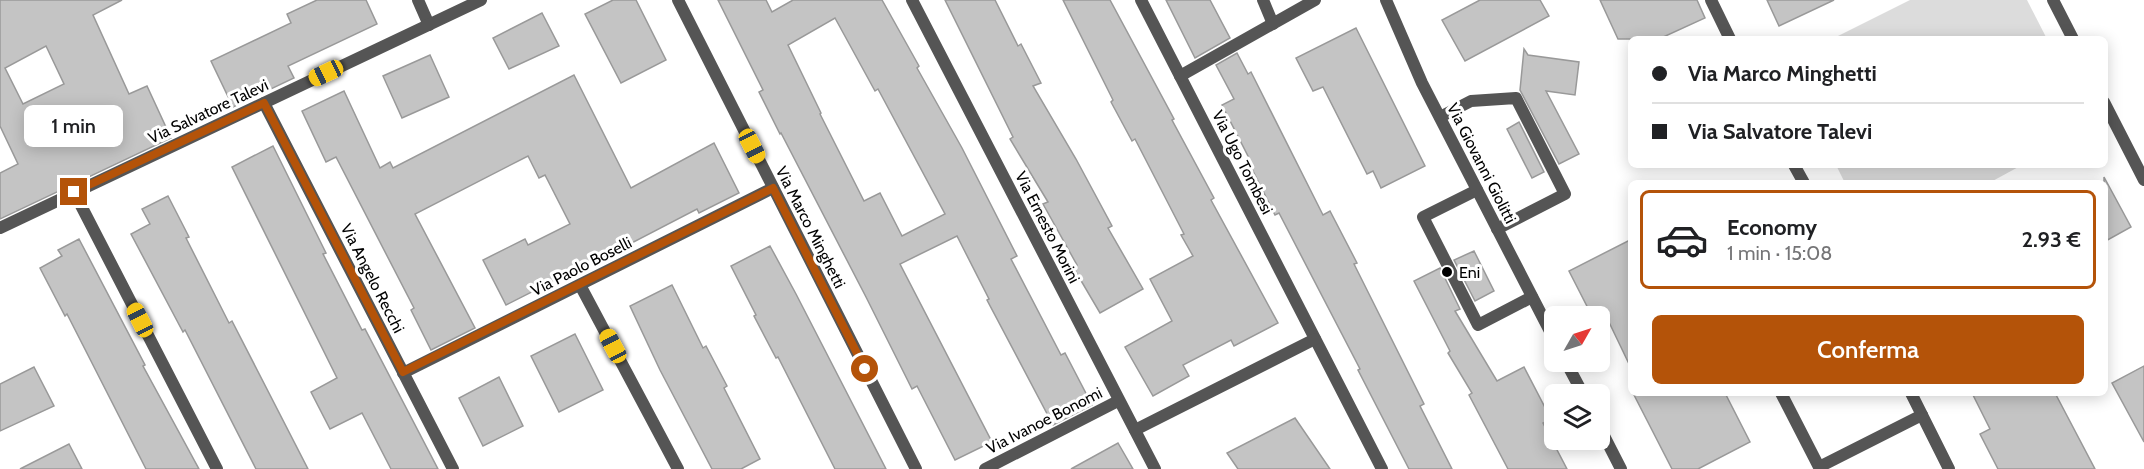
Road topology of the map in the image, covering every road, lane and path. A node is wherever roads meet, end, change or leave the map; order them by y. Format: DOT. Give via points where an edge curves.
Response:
graph roads {
  1 [pos="418,0"];
  2 [pos="481,0"];
  3 [pos="678,0"];
  4 [pos="912,0"];
  5 [pos="1141,0"];
  6 [pos="1263,0"];
  7 [pos="1315,0"];
  8 [pos="1386,0"];
  9 [pos="1711,0"];
  10 [pos="2053,0"];
  11 [pos="1273,24"];
  12 [pos="429,25"];
  13 [pos="1729,36"];
  14 [pos="2071,36"];
  15 [pos="1180,76"];
  16 [pos="264,103"];
  17 [pos="2108,110"];
  18 [pos="1440,117"];
  19 [pos="2144,180"];
  20 [pos="773,188"];
  21 [pos="1477,190"];
  22 [pos="74,192"];
  23 [pos="0,228"];
  24 [pos="1497,228"];
  25 [pos="580,285"];
  26 [pos="1532,297"];
  27 [pos="1544,320"];
  28 [pos="1315,339"];
  29 [pos="403,372"];
  30 [pos="1783,396"];
  31 [pos="1912,396"];
  32 [pos="1119,401"];
  33 [pos="1922,415"];
  34 [pos="1135,430"];
  35 [pos="1610,448"];
  36 [pos="217,469"];
  37 [pos="453,469"];
  38 [pos="678,469"];
  39 [pos="916,469"];
  40 [pos="985,469"];
  41 [pos="1155,469"];
  42 [pos="1382,469"];
  43 [pos="1621,469"];
  44 [pos="1949,469"];
  1 -- 12 [label="street"];
  2 -- 12 [label="street, Via Salvatore Talevi"];
  3 -- 20 [label="street, Via Marco Minghetti"];
  4 -- 32 [label="street, Via Ernesto Morini"];
  5 -- 15 [label="street, Via Ugo Tombesi"];
  6 -- 11 [label="street"];
  7 -- 11 [label="street"];
  8 -- 18 [label="street, Via Giovanni Giolitti"];
  9 -- 13 [label="street"];
  10 -- 14 [label="street"];
  11 -- 15 [label="street"];
  12 -- 16 [label="street, Via Salvatore Talevi"];
  15 -- 28 [label="street, Via Ugo Tombesi"];
  16 -- 22 [label="street, Via Salvatore Talevi"];
  16 -- 29 [label="street, Via Angelo Recchi"];
  17 -- 19 [label="street"];
  18 -- 21 [label="street, Via Giovanni Giolitti"];
  18 -- 24 [label="street" via="1472,101 1516,98 1566,194"];
  20 -- 25 [label="street, Via Paolo Boselli"];
  20 -- 39 [label="street, Via Marco Minghetti"];
  21 -- 24 [label="street, Via Giovanni Giolitti"];
  21 -- 26 [label="street" via="1423,218 1478,324"];
  22 -- 23 [label="street, Via Salvatore Talevi"];
  22 -- 36 [label="street"];
  24 -- 26 [label="street, Via Giovanni Giolitti"];
  25 -- 29 [label="street, Via Paolo Boselli"];
  25 -- 38 [label="street"];
  26 -- 27 [label="street, Via Giovanni Giolitti"];
  28 -- 34 [label="street"];
  28 -- 42 [label="street, Via Ugo Tombesi"];
  29 -- 37 [label="street, Via Angelo Recchi"];
  30 -- 33 [label="street" via="1819,467"];
  31 -- 33 [label="street"];
  32 -- 34 [label="street, Via Ernesto Morini"];
  32 -- 40 [label="street, Via Ivanoe Bonomi"];
  33 -- 44 [label="street"];
  34 -- 41 [label="street, Via Ernesto Morini"];
  35 -- 43 [label="street"];
}
